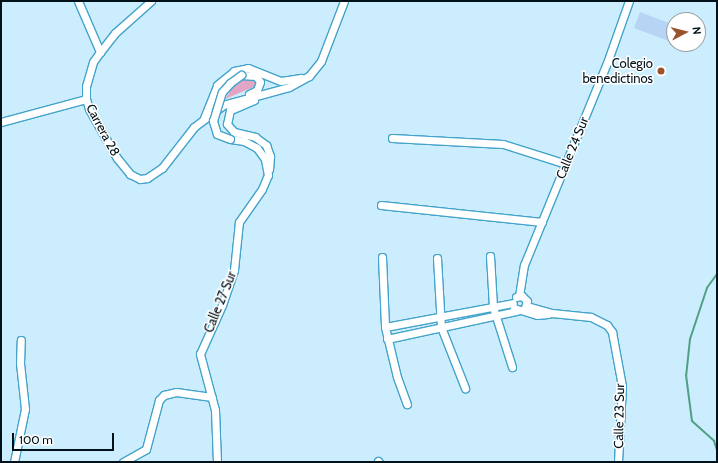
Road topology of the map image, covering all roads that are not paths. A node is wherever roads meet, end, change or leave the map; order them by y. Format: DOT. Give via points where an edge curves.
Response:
graph roads {
  1 [pos="78,1"];
  2 [pos="151,1"];
  3 [pos="344,1"];
  4 [pos="629,1"];
  5 [pos="100,52"];
  6 [pos="256,70"];
  7 [pos="313,72"];
  8 [pos="242,75"];
  9 [pos="266,75"];
  10 [pos="289,87"];
  11 [pos="261,94"];
  12 [pos="86,99"];
  13 [pos="230,102"];
  14 [pos="204,120"];
  15 [pos="1,122"];
  16 [pos="392,138"];
  17 [pos="566,164"];
  18 [pos="268,175"];
  19 [pos="381,204"];
  20 [pos="542,222"];
  21 [pos="490,256"];
  22 [pos="382,257"];
  23 [pos="437,258"];
  24 [pos="519,296"];
  25 [pos="513,303"];
  26 [pos="493,307"];
  27 [pos="523,309"];
  28 [pos="495,316"];
  29 [pos="439,317"];
  30 [pos="385,327"];
  31 [pos="441,327"];
  32 [pos="387,338"];
  33 [pos="21,340"];
  34 [pos="512,367"];
  35 [pos="464,388"];
  36 [pos="212,397"];
  37 [pos="407,404"];
  38 [pos="14,462"];
  39 [pos="123,462"];
  40 [pos="217,462"];
  41 [pos="618,462"];
  1 -- 5 [label="street"];
  2 -- 5 [label="street, Carrera 28" via="115,33"];
  3 -- 7 [label="street" via="321,61"];
  4 -- 17 [label="street, Calle 24 Sur"];
  5 -- 12 [label="street, Carrera 28" via="89,74"];
  6 -- 8 [label="street"];
  6 -- 9 [label="street"];
  6 -- 14 [label="street" via="242,68 225,76 217,86"];
  7 -- 9 [label="street" via="289,81 281,81"];
  7 -- 10 [label="street" via="300,83"];
  8 -- 13 [label="street" via="256,76 260,82 257,90"];
  8 -- 18 [label="street, bridge" via="230,82 222,92 213,121 217,134 257,148 265,159"];
  9 -- 11 [label="street" via="269,85"];
  10 -- 11 [label="street"];
  10 -- 18 [label="street" via="234,107 228,114 227,124 234,132 255,137 266,145 270,156"];
  11 -- 13 [label="street"];
  12 -- 14 [label="street, Carrera 28" via="117,158 130,174 140,179 151,176 162,168 194,128"];
  12 -- 15 [label="street"];
  13 -- 14 [label="street"];
  16 -- 17 [label="street" via="503,144"];
  17 -- 20 [label="street, Calle 24 Sur"];
  18 -- 36 [label="street, Calle 27 Sur" via="262,189 239,222 234,270 222,305 200,354"];
  19 -- 20 [label="street"];
  20 -- 24 [label="street, Calle 24 Sur" via="521,276"];
  21 -- 26 [label="street"];
  22 -- 30 [label="street"];
  23 -- 29 [label="street"];
  24 -- 25 [label="street"];
  24 -- 27 [label="street" via="526,299"];
  25 -- 26 [label="street"];
  25 -- 27 [label="street"];
  26 -- 28 [label="street"];
  26 -- 29 [label="street"];
  27 -- 28 [label="street"];
  27 -- 41 [label="street, Calle 23 Sur" via="591,317 607,325 615,342 622,386"];
  28 -- 31 [label="street"];
  28 -- 34 [label="street"];
  29 -- 30 [label="street"];
  29 -- 31 [label="street"];
  30 -- 32 [label="street"];
  31 -- 32 [label="street"];
  31 -- 35 [label="street"];
  32 -- 37 [label="street"];
  33 -- 38 [label="street" via="24,409"];
  36 -- 39 [label="street" via="176,392 164,395 159,400 146,449"];
  36 -- 40 [label="street, Calle 27 Sur" via="217,427"];
}
